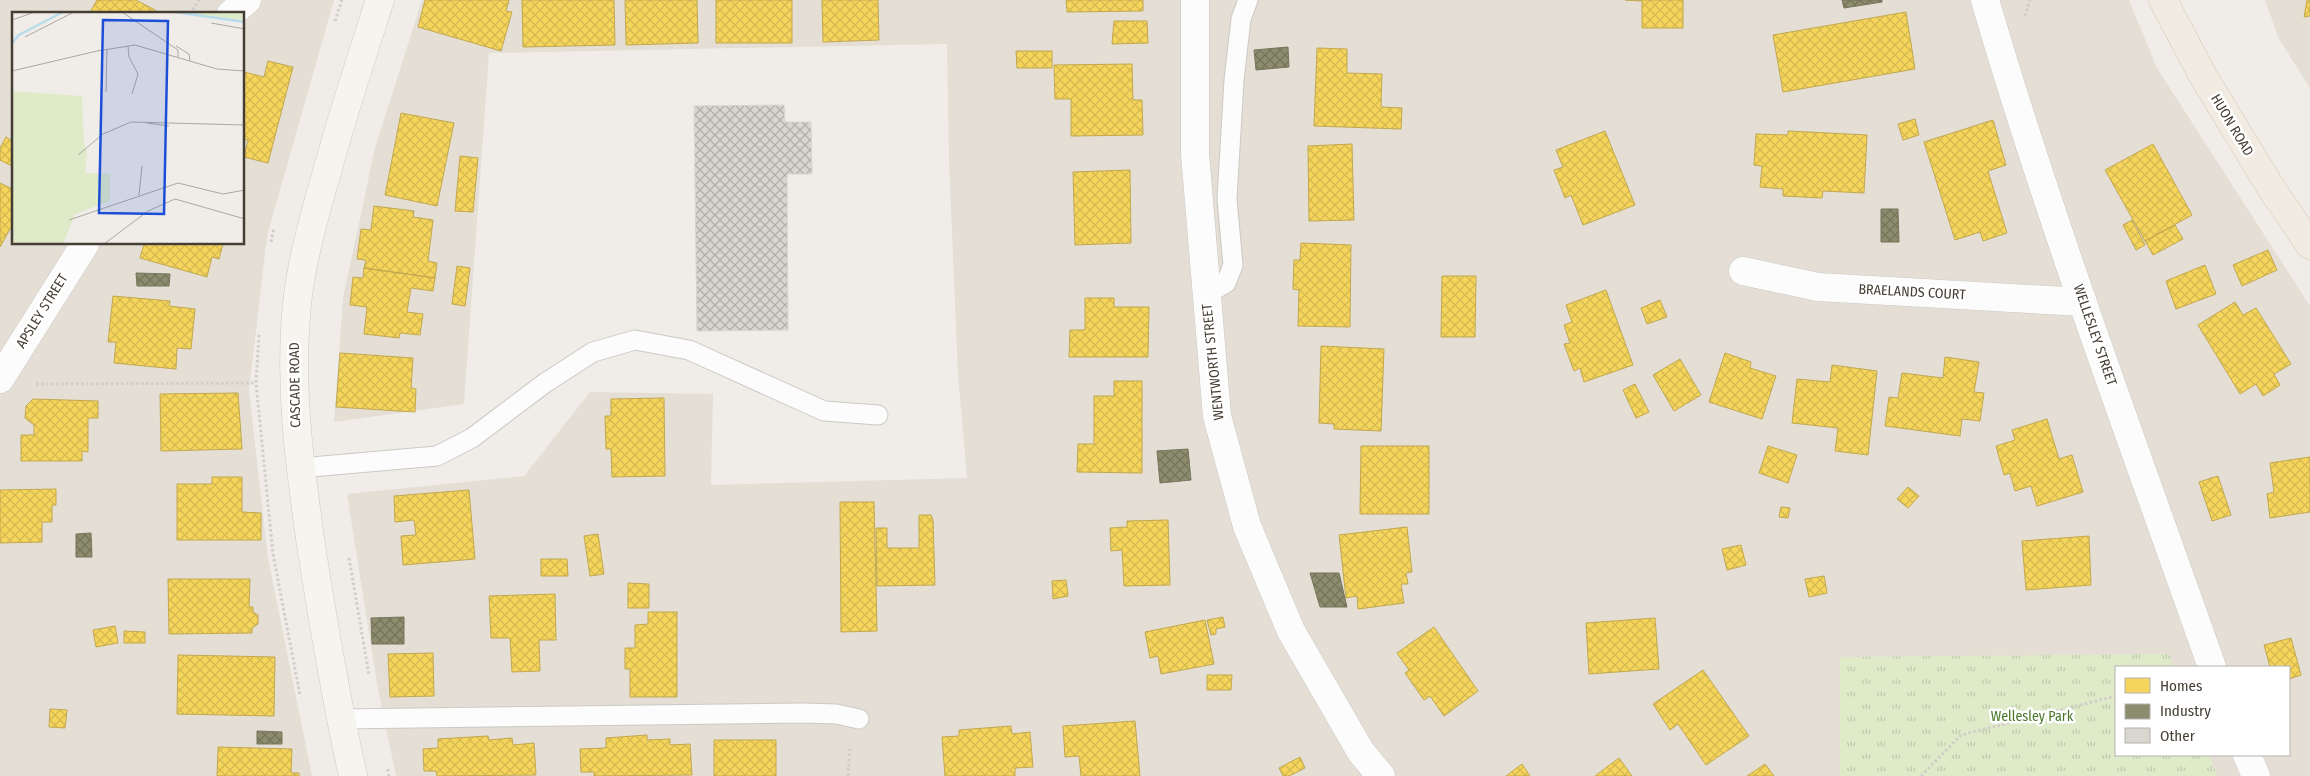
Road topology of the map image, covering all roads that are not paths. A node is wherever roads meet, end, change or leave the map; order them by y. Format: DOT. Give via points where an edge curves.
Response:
graph roads {
  1 [pos="234,0"];
  2 [pos="246,0"];
  3 [pos="380,0"];
  4 [pos="1195,0"];
  5 [pos="1248,0"];
  6 [pos="1985,0"];
  7 [pos="2163,0"];
  8 [pos="228,12"];
  9 [pos="234,12"];
  10 [pos="83,245"];
  11 [pos="2310,245"];
  12 [pos="1743,271"];
  13 [pos="1207,294"];
  14 [pos="2083,302"];
  15 [pos="0,379"];
  16 [pos="878,415"];
  17 [pos="300,468"];
  18 [pos="2212,666"];
  19 [pos="860,719"];
  20 [pos="341,720"];
  21 [pos="2247,756"];
  22 [pos="353,776"];
  23 [pos="1381,776"];
  24 [pos="2256,776"];
  1 -- 8 [label="street"];
  2 -- 9 [label="street"];
  3 -- 17 [label="street, CASCADE ROAD" via="340,123 298,294 293,382"];
  4 -- 13 [label="street, WENTWORTH STREET" via="1195,154"];
  5 -- 13 [label="lane" via="1242,19 1234,80 1227,199 1233,265 1226,283"];
  6 -- 14 [label="street, WELLESLEY STREET"];
  7 -- 11 [label="main road, HUON ROAD" via="2203,76"];
  10 -- 15 [label="street, APSLEY STREET"];
  12 -- 14 [label="street, BRAELANDS COURT" via="1818,287"];
  13 -- 23 [label="street, WENTWORTH STREET" via="1217,416 1247,526 1291,631 1361,752"];
  14 -- 18 [label="street, WELLESLEY STREET"];
  16 -- 17 [label="lane" via="824,411 689,350 635,340 593,352 545,383 472,438 437,456"];
  17 -- 20 [label="street, CASCADE ROAD"];
  19 -- 20 [label="lane" via="804,713"];
  20 -- 22 [label="street, CASCADE ROAD"];
  21 -- 24 [label="street"];
}
